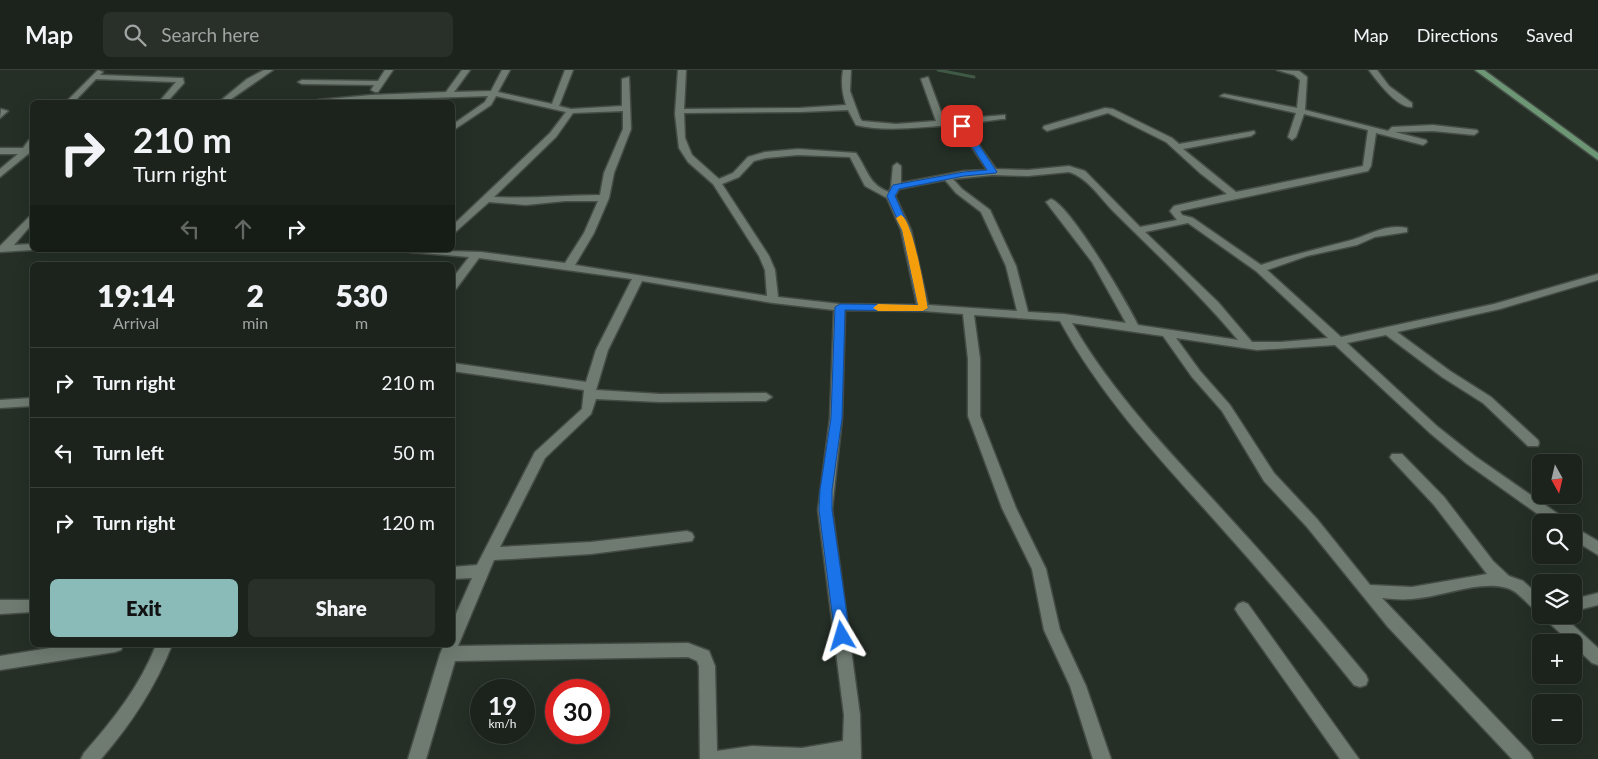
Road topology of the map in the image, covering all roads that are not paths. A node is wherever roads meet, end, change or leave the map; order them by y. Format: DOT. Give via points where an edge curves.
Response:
graph roads {
  1 [pos="100,70"];
  2 [pos="269,70"];
  3 [pos="389,70"];
  4 [pos="466,70"];
  5 [pos="506,70"];
  6 [pos="569,70"];
  7 [pos="682,70"];
  8 [pos="847,70"];
  9 [pos="1281,70"];
  10 [pos="1373,70"];
  11 [pos="1479,70"];
  12 [pos="1491,70"];
  13 [pos="94,77"];
  14 [pos="626,79"];
  15 [pos="925,79"];
  16 [pos="302,82"];
  17 [pos="378,83"];
  18 [pos="493,93"];
  19 [pos="448,95"];
  20 [pos="1224,96"];
  21 [pos="371,97"];
  22 [pos="72,100"];
  23 [pos="165,100"];
  24 [pos="226,100"];
  25 [pos="340,100"];
  26 [pos="1409,105"];
  27 [pos="850,107"];
  28 [pos="554,108"];
  29 [pos="627,108"];
  30 [pos="571,111"];
  31 [pos="680,111"];
  32 [pos="1301,111"];
  33 [pos="1002,117"];
  34 [pos="941,122"];
  35 [pos="959,122"];
  36 [pos="455,128"];
  37 [pos="1047,128"];
  38 [pos="1372,129"];
  39 [pos="1382,131"];
  40 [pos="1474,132"];
  41 [pos="1251,133"];
  42 [pos="1292,137"];
  43 [pos="1423,142"];
  44 [pos="1178,147"];
  45 [pos="1598,147"];
  46 [pos="0,151"];
  47 [pos="29,151"];
  48 [pos="1598,157"];
  49 [pos="897,166"];
  50 [pos="993,172"];
  51 [pos="0,174"];
  52 [pos="947,177"];
  53 [pos="717,183"];
  54 [pos="893,191"];
  55 [pos="1235,196"];
  56 [pos="604,198"];
  57 [pos="486,199"];
  58 [pos="1051,202"];
  59 [pos="1190,220"];
  60 [pos="30,221"];
  61 [pos="455,229"];
  62 [pos="1139,230"];
  63 [pos="1404,230"];
  64 [pos="30,247"];
  65 [pos="3,249"];
  66 [pos="451,252"];
  67 [pos="476,255"];
  68 [pos="568,267"];
  69 [pos="1260,269"];
  70 [pos="1598,277"];
  71 [pos="638,279"];
  72 [pos="455,282"];
  73 [pos="773,300"];
  74 [pos="840,307"];
  75 [pos="923,308"];
  76 [pos="968,311"];
  77 [pos="1023,315"];
  78 [pos="1064,318"];
  79 [pos="1134,329"];
  80 [pos="1387,330"];
  81 [pos="1167,334"];
  82 [pos="1340,341"];
  83 [pos="1248,344"];
  84 [pos="455,368"];
  85 [pos="590,391"];
  86 [pos="766,397"];
  87 [pos="30,402"];
  88 [pos="0,404"];
  89 [pos="1533,443"];
  90 [pos="1397,457"];
  91 [pos="1548,514"];
  92 [pos="687,537"];
  93 [pos="1582,538"];
  94 [pos="1598,549"];
  95 [pos="489,554"];
  96 [pos="481,571"];
  97 [pos="455,573"];
  98 [pos="1504,580"];
  99 [pos="1366,591"];
  100 [pos="1532,598"];
  101 [pos="1598,600"];
  102 [pos="1582,603"];
  103 [pos="30,606"];
  104 [pos="0,607"];
  105 [pos="1243,609"];
  106 [pos="1561,624"];
  107 [pos="455,637"];
  108 [pos="102,647"];
  109 [pos="163,647"];
  110 [pos="451,647"];
  111 [pos="1598,658"];
  112 [pos="0,663"];
  113 [pos="1360,680"];
  114 [pos="853,753"];
  115 [pos="90,759"];
  116 [pos="417,759"];
  117 [pos="709,759"];
  118 [pos="718,759"];
  119 [pos="1102,759"];
  120 [pos="1350,759"];
  121 [pos="1524,759"];
  1 -- 13 [label="street"];
  2 -- 24 [label="street"];
  3 -- 17 [label="street"];
  4 -- 19 [label="street"];
  5 -- 18 [label="street"];
  6 -- 28 [label="street"];
  7 -- 31 [label="street"];
  8 -- 27 [label="street"];
  9 -- 32 [label="street" via="1296,73 1304,79"];
  10 -- 26 [label="street" via="1386,88"];
  11 -- 48 [label="main road"];
  12 -- 45 [label="main road"];
  13 -- 22 [label="street"];
  13 -- 23 [label="street" via="180,80"];
  14 -- 29 [label="street"];
  15 -- 34 [label="street"];
  16 -- 17 [label="street"];
  17 -- 21 [label="street"];
  18 -- 19 [label="street"];
  18 -- 28 [label="street"];
  18 -- 36 [label="street" via="488,103"];
  19 -- 21 [label="street"];
  20 -- 32 [label="street"];
  21 -- 25 [label="street"];
  27 -- 31 [label="street"];
  27 -- 34 [label="street" via="859,123 868,125"];
  28 -- 30 [label="street"];
  29 -- 30 [label="street"];
  29 -- 56 [label="street" via="627,129 609,173"];
  30 -- 57 [label="street" via="553,135"];
  31 -- 53 [label="street" via="681,136 687,154"];
  32 -- 38 [label="street"];
  32 -- 42 [label="street"];
  33 -- 35 [label="street"];
  34 -- 35 [label="street"];
  35 -- 50 [label="street"];
  37 -- 44 [label="street" via="1105,110"];
  38 -- 39 [label="street"];
  38 -- 55 [label="street" via="1365,169"];
  39 -- 40 [label="street" via="1433,128"];
  39 -- 43 [label="street"];
  41 -- 44 [label="street"];
  44 -- 55 [label="street" via="1196,166"];
  46 -- 47 [label="street"];
  47 -- 51 [label="street"];
  49 -- 54 [label="street"];
  50 -- 52 [label="street"];
  50 -- 62 [label="street" via="1075,170 1096,186"];
  52 -- 54 [label="street"];
  52 -- 77 [label="street" via="959,191 985,210 1011,266"];
  53 -- 54 [label="street" via="736,174 751,158 798,152 845,154 856,160 872,189"];
  53 -- 73 [label="street" via="764,256 770,270"];
  54 -- 75 [label="street" via="906,230"];
  55 -- 59 [label="street" via="1177,208 1175,211 1180,217"];
  56 -- 57 [label="street" via="526,202"];
  56 -- 68 [label="street" via="589,233"];
  57 -- 61 [label="street"];
  58 -- 79 [label="street" via="1095,260"];
  59 -- 62 [label="street"];
  59 -- 69 [label="street"];
  60 -- 65 [label="street"];
  62 -- 83 [label="street" via="1214,304"];
  63 -- 69 [label="street" via="1373,234 1353,243 1304,254"];
  64 -- 65 [label="street"];
  66 -- 67 [label="street"];
  67 -- 68 [label="street"];
  67 -- 72 [label="street"];
  68 -- 71 [label="street"];
  69 -- 82 [label="street"];
  70 -- 80 [label="street" via="1496,307"];
  71 -- 73 [label="street"];
  71 -- 85 [label="street" via="602,350"];
  73 -- 74 [label="street"];
  74 -- 75 [label="street"];
  74 -- 114 [label="street" via="836,418 825,510 839,606"];
  75 -- 76 [label="street"];
  76 -- 77 [label="street"];
  76 -- 119 [label="street" via="974,359 974,416 1009,508 1039,569 1052,630 1078,686"];
  77 -- 78 [label="street"];
  78 -- 79 [label="street"];
  78 -- 113 [label="street" via="1084,354 1130,417 1286,589"];
  79 -- 81 [label="street"];
  80 -- 82 [label="street"];
  80 -- 89 [label="street" via="1487,400"];
  81 -- 83 [label="street"];
  81 -- 99 [label="street" via="1226,408 1269,477 1312,523"];
  82 -- 83 [label="street" via="1281,346"];
  82 -- 91 [label="street" via="1434,430"];
  84 -- 85 [label="street"];
  85 -- 86 [label="street" via="660,398"];
  85 -- 95 [label="street" via="587,411 540,455"];
  87 -- 88 [label="street"];
  90 -- 98 [label="street" via="1439,501 1488,565"];
  92 -- 95 [label="street" via="591,548"];
  93 -- 94 [label="street"];
  95 -- 96 [label="street"];
  96 -- 97 [label="street"];
  96 -- 107 [label="street"];
  98 -- 99 [label="street" via="1412,593"];
  98 -- 100 [label="street" via="1518,585"];
  99 -- 121 [label="street"];
  101 -- 102 [label="street"];
  103 -- 104 [label="street"];
  105 -- 120 [label="street"];
  106 -- 111 [label="street"];
  108 -- 112 [label="street"];
  109 -- 115 [label="street" via="157,666 138,697"];
  110 -- 116 [label="street"];
  110 -- 117 [label="street" via="688,650 703,656 707,666"];
  114 -- 118 [label="street"];
}
